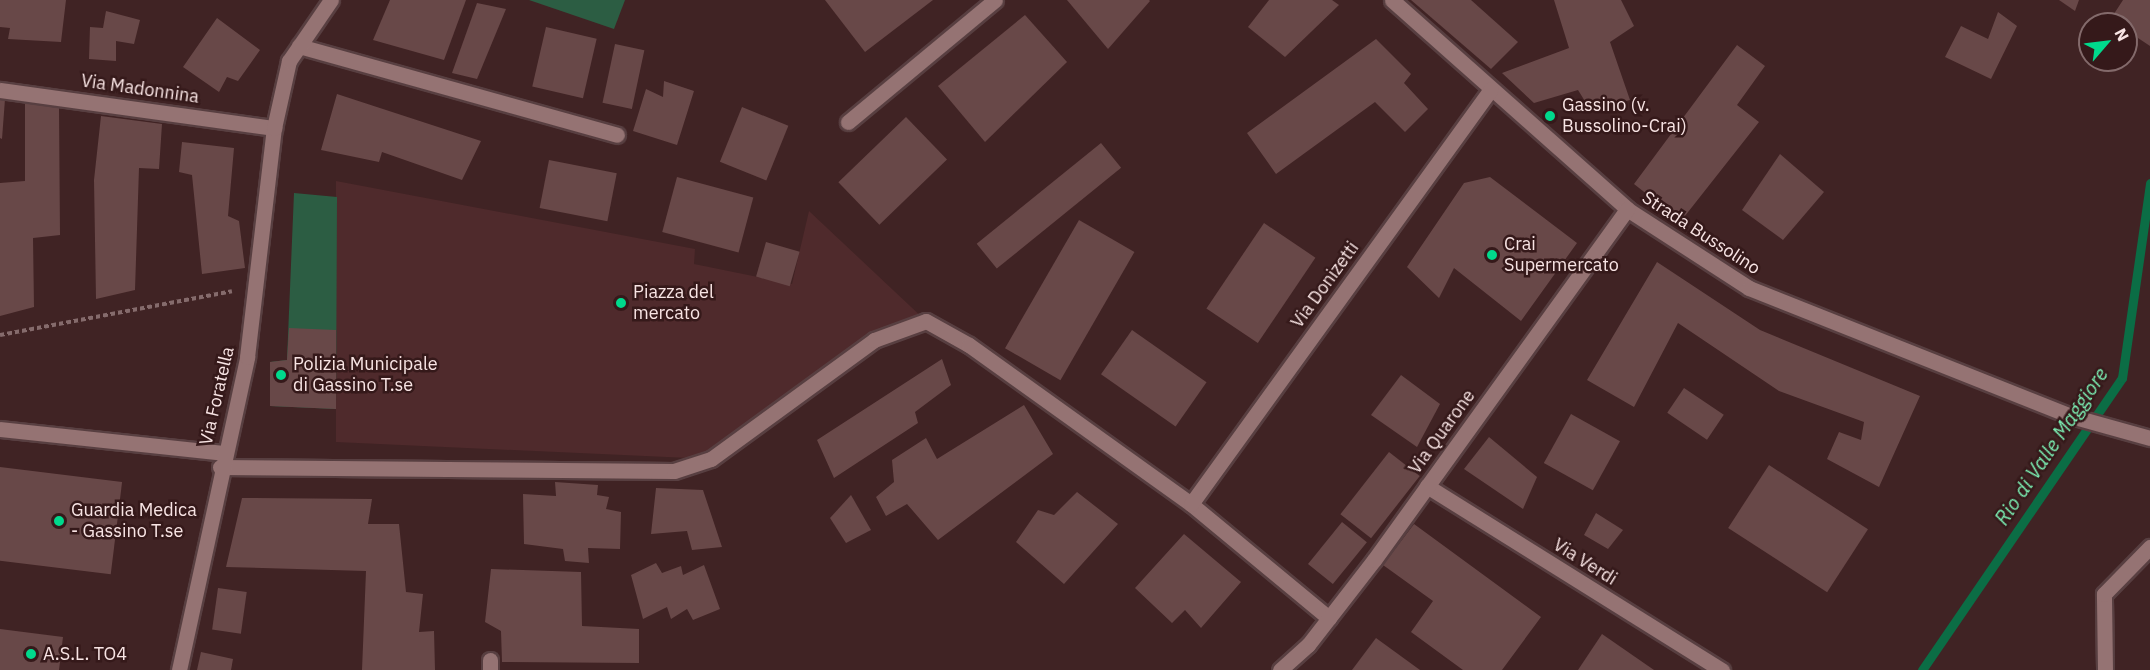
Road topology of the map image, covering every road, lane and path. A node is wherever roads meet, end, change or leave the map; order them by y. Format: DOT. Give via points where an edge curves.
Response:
graph roads {
  1 [pos="332,0"];
  2 [pos="995,0"];
  3 [pos="1392,0"];
  4 [pos="299,46"];
  5 [pos="1491,88"];
  6 [pos="0,90"];
  7 [pos="848,122"];
  8 [pos="274,128"];
  9 [pos="617,135"];
  10 [pos="1626,209"];
  11 [pos="259,284"];
  12 [pos="0,335"];
  13 [pos="0,429"];
  14 [pos="2146,437"];
  15 [pos="222,460"];
  16 [pos="1428,486"];
  17 [pos="1191,504"];
  18 [pos="2150,547"];
  19 [pos="1329,618"];
  20 [pos="179,670"];
  21 [pos="1280,670"];
  22 [pos="1722,670"];
  23 [pos="2105,670"];
  1 -- 4 [label="street, Via Foratella"];
  2 -- 7 [label="street"];
  3 -- 5 [label="street, Strada Bussolino"];
  4 -- 8 [label="street, Via Foratella" via="289,62"];
  4 -- 9 [label="street"];
  5 -- 10 [label="street, Strada Bussolino"];
  5 -- 17 [label="street, Via Donizetti"];
  6 -- 8 [label="street, Via Madonnina"];
  8 -- 11 [label="street, Via Foratella"];
  10 -- 14 [label="street, Strada Bussolino" via="1749,288 2071,416"];
  10 -- 16 [label="street, Via Quarone"];
  11 -- 12 [label="path"];
  11 -- 15 [label="street, Via Foratella"];
  13 -- 15 [label="street"];
  15 -- 17 [label="street" via="674,471 711,459 874,340 926,321 969,345"];
  15 -- 20 [label="street, Via Foratella"];
  16 -- 19 [label="street, Via Quarone"];
  16 -- 22 [label="street, Via Verdi"];
  17 -- 19 [label="street"];
  18 -- 23 [label="street" via="2104,594"];
  19 -- 21 [label="street, Via Quarone"];
}
